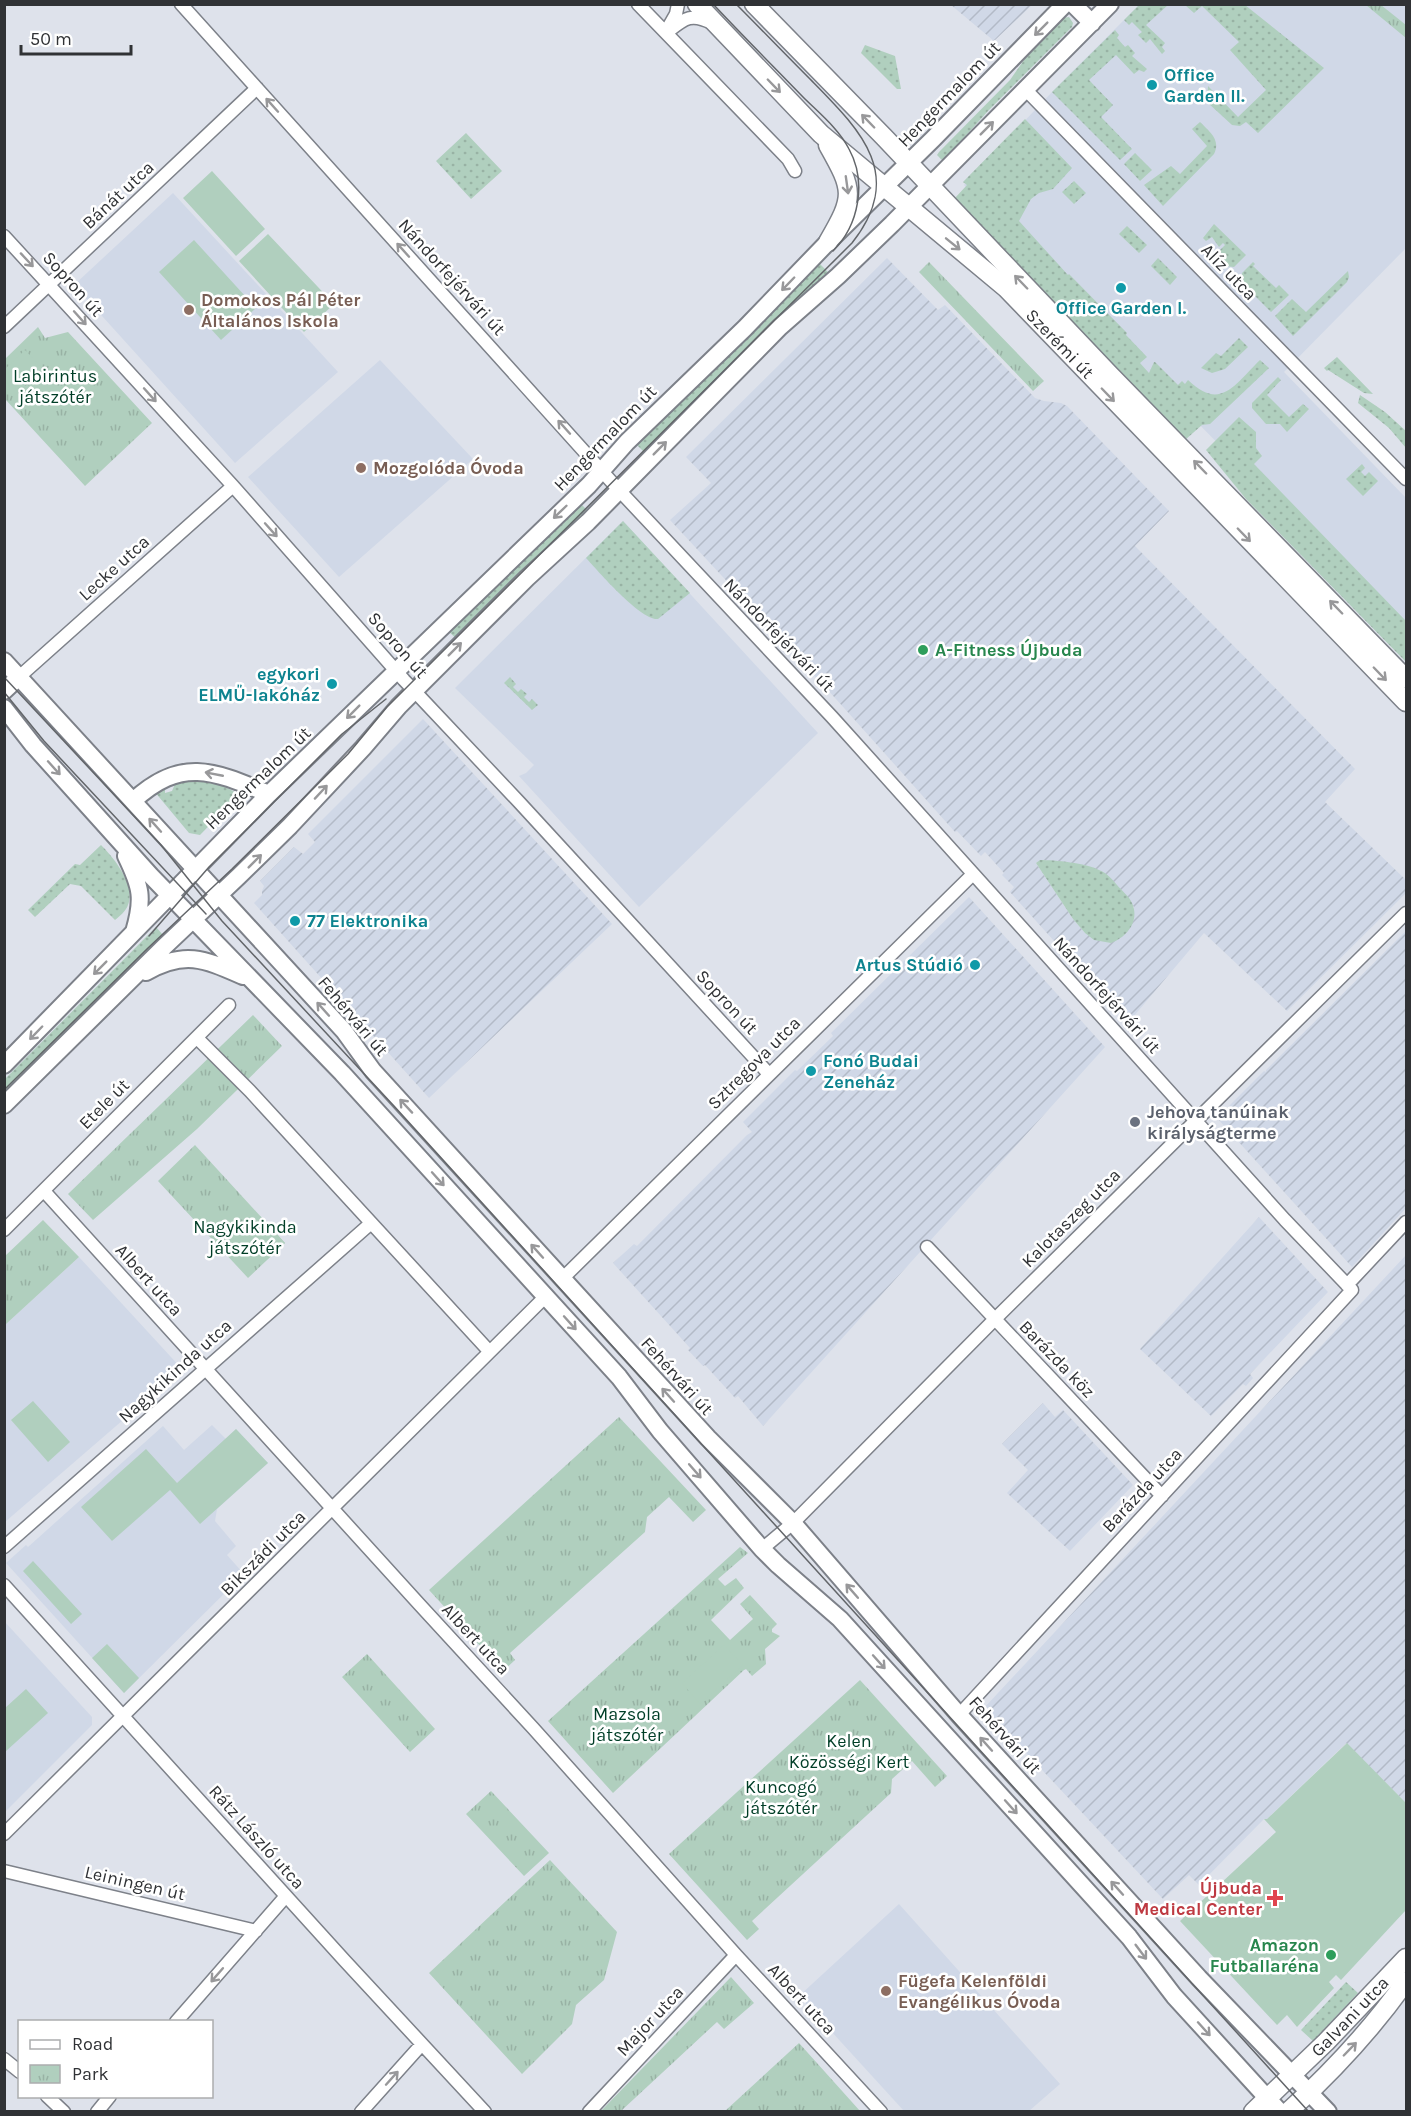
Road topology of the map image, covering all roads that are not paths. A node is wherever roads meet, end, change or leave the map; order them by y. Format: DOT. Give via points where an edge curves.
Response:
graph roads {
  1 [pos="181,4"];
  2 [pos="638,4"];
  3 [pos="678,4"];
  4 [pos="697,4"];
  5 [pos="754,4"];
  6 [pos="1065,4"];
  7 [pos="1073,4"];
  8 [pos="1110,4"];
  9 [pos="1092,23"];
  10 [pos="717,25"];
  11 [pos="666,33"];
  12 [pos="257,88"];
  13 [pos="1025,89"];
  14 [pos="821,134"];
  15 [pos="909,163"];
  16 [pos="795,171"];
  17 [pos="930,185"];
  18 [pos="884,187"];
  19 [pos="908,207"];
  20 [pos="4,236"];
  21 [pos="828,242"];
  22 [pos="49,284"];
  23 [pos="4,327"];
  24 [pos="602,471"];
  25 [pos="1407,479"];
  26 [pos="233,486"];
  27 [pos="618,489"];
  28 [pos="4,661"];
  29 [pos="395,671"];
  30 [pos="20,677"];
  31 [pos="1407,679"];
  32 [pos="4,691"];
  33 [pos="414,691"];
  34 [pos="1407,702"];
  35 [pos="4,708"];
  36 [pos="269,794"];
  37 [pos="133,801"];
  38 [pos="118,839"];
  39 [pos="194,869"];
  40 [pos="973,874"];
  41 [pos="169,895"];
  42 [pos="219,895"];
  43 [pos="1407,913"];
  44 [pos="192,920"];
  45 [pos="133,935"];
  46 [pos="250,980"];
  47 [pos="129,981"];
  48 [pos="229,1005"];
  49 [pos="197,1038"];
  50 [pos="4,1065"];
  51 [pos="769,1074"];
  52 [pos="4,1105"];
  53 [pos="1196,1120"];
  54 [pos="44,1191"];
  55 [pos="1407,1222"];
  56 [pos="370,1224"];
  57 [pos="4,1230"];
  58 [pos="927,1246"];
  59 [pos="562,1279"];
  60 [pos="1349,1288"];
  61 [pos="546,1296"];
  62 [pos="994,1320"];
  63 [pos="489,1351"];
  64 [pos="206,1369"];
  65 [pos="1162,1496"];
  66 [pos="333,1510"];
  67 [pos="793,1522"];
  68 [pos="4,1546"];
  69 [pos="762,1549"];
  70 [pos="4,1586"];
  71 [pos="960,1715"];
  72 [pos="123,1716"];
  73 [pos="4,1834"];
  74 [pos="4,1871"];
  75 [pos="286,1896"];
  76 [pos="256,1931"];
  77 [pos="736,1956"];
  78 [pos="1407,1958"];
  79 [pos="1407,1981"];
  80 [pos="178,2020"];
  81 [pos="422,2044"];
  82 [pos="4,2059"];
  83 [pos="18,2070"];
  84 [pos="1293,2073"];
  85 [pos="1310,2092"];
  86 [pos="48,2098"];
  87 [pos="109,2098"];
  88 [pos="1267,2098"];
  89 [pos="64,2112"];
  90 [pos="97,2112"];
  91 [pos="362,2112"];
  92 [pos="485,2112"];
  93 [pos="589,2112"];
  94 [pos="881,2112"];
  95 [pos="1253,2112"];
  96 [pos="1280,2112"];
  97 [pos="1288,2112"];
  98 [pos="1328,2112"];
  1 -- 12 [label="street, Nándorfejérvári út"];
  2 -- 11 [label="street"];
  3 -- 11 [label="street"];
  4 -- 10 [label="main road, Szerémi út"];
  15 -- 5 [label="main road, Szerémi út, one-way"];
  6 -- 15 [label="street, Hengermalom út, one-way"];
  7 -- 9 [label="street"];
  8 -- 9 [label="street"];
  9 -- 13 [label="street"];
  10 -- 11 [label="street" via="690,17"];
  10 -- 14 [label="main road, Szerémi út, one-way"];
  11 -- 16 [label="street" via="788,159"];
  12 -- 22 [label="street, Bánát utca"];
  24 -- 12 [label="street, Nándorfejérvári út, one-way"];
  17 -- 13 [label="street, one-way"];
  13 -- 25 [label="street, Alíz utca"];
  14 -- 18 [label="main road, Szerémi út"];
  14 -- 21 [label="main road, one-way" via="844,174 848,190 847,205"];
  15 -- 17 [label="main road, Szerémi út"];
  15 -- 18 [label="street, Hengermalom út"];
  17 -- 19 [label="street"];
  31 -- 17 [label="main road, Szerémi út, one-way"];
  18 -- 19 [label="main road, Szerémi út"];
  18 -- 21 [label="street, Hengermalom út"];
  27 -- 19 [label="street, one-way" via="780,327"];
  19 -- 34 [label="main road, Szerémi út, one-way" via="1006,288"];
  20 -- 22 [label="street, Sopron út, one-way"];
  21 -- 24 [label="street, Hengermalom út, one-way" via="627,441"];
  22 -- 23 [label="street, Bánát utca"];
  22 -- 26 [label="street, Sopron út, one-way"];
  24 -- 27 [label="street, Nándorfejérvári út"];
  24 -- 29 [label="street, Hengermalom út, one-way"];
  26 -- 29 [label="street, Sopron út, one-way"];
  26 -- 30 [label="street, Lecke utca"];
  33 -- 27 [label="street, one-way"];
  27 -- 40 [label="street, Nándorfejérvári út" via="827,711"];
  28 -- 30 [label="street, Fehérvári út"];
  29 -- 33 [label="street, Sopron út"];
  29 -- 36 [label="street, Hengermalom út, one-way"];
  30 -- 32 [label="street"];
  30 -- 37 [label="street, Fehérvári út"];
  42 -- 33 [label="street, one-way" via="290,826"];
  33 -- 51 [label="street, Sopron út"];
  35 -- 38 [label="street, one-way"];
  36 -- 37 [label="street, one-way" via="226,777 193,772 168,777"];
  36 -- 39 [label="street, Hengermalom út"];
  39 -- 37 [label="street, Fehérvári út, one-way"];
  38 -- 41 [label="street"];
  38 -- 45 [label="street" via="139,883 139,910"];
  39 -- 41 [label="street, Hengermalom út"];
  39 -- 42 [label="street, Fehérvári út"];
  40 -- 51 [label="street, Sztregova utca"];
  40 -- 53 [label="street, Nándorfejérvári út"];
  41 -- 44 [label="street"];
  41 -- 45 [label="street"];
  42 -- 44 [label="street"];
  59 -- 42 [label="street, Fehérvári út, one-way"];
  43 -- 53 [label="street, Kalotaszeg utca"];
  44 -- 46 [label="street"];
  44 -- 47 [label="street"];
  45 -- 50 [label="street, one-way"];
  46 -- 47 [label="street" via="191,958 166,962"];
  46 -- 61 [label="street, one-way" via="342,1073"];
  47 -- 52 [label="street"];
  48 -- 49 [label="street, Etele út"];
  49 -- 54 [label="street, Etele út"];
  49 -- 56 [label="street"];
  51 -- 59 [label="street, Sztregova utca"];
  53 -- 60 [label="street, Nándorfejérvári út"];
  53 -- 62 [label="street, Kalotaszeg utca"];
  54 -- 57 [label="street, Etele út"];
  54 -- 64 [label="street, Albert utca"];
  55 -- 60 [label="street, Barázda utca"];
  56 -- 63 [label="street"];
  56 -- 64 [label="street, Nagykikinda utca"];
  58 -- 62 [label="street, Barázda köz"];
  67 -- 59 [label="street, Fehérvári út, one-way" via="708,1438"];
  60 -- 65 [label="street, Barázda utca"];
  61 -- 63 [label="street, Bikszádi utca"];
  61 -- 69 [label="street, one-way"];
  62 -- 65 [label="street, Barázda köz"];
  62 -- 67 [label="street, Kalotaszeg utca"];
  63 -- 66 [label="street, Bikszádi utca"];
  64 -- 66 [label="street, Albert utca"];
  64 -- 68 [label="street, Nagykikinda utca"];
  65 -- 71 [label="street, Barázda utca"];
  66 -- 72 [label="street, Bikszádi utca"];
  66 -- 77 [label="street, Albert utca"];
  67 -- 69 [label="street, Kalotaszeg utca"];
  71 -- 67 [label="street, Fehérvári út, one-way"];
  69 -- 88 [label="street, one-way" via="840,1619 1129,1937 1174,1996"];
  70 -- 72 [label="street, Rátz László utca"];
  84 -- 71 [label="street, Fehérvári út, one-way" via="1199,1978"];
  72 -- 73 [label="street, Bikszádi utca"];
  72 -- 75 [label="street, Rátz László utca"];
  74 -- 76 [label="street, Leiningen út"];
  75 -- 76 [label="street"];
  75 -- 81 [label="street, Rátz László utca"];
  76 -- 80 [label="street, one-way"];
  77 -- 93 [label="street, Major utca"];
  77 -- 94 [label="street, Albert utca"];
  78 -- 84 [label="main road, Galvani utca"];
  85 -- 79 [label="main road, Galvani utca, one-way" via="1373,2026"];
  91 -- 81 [label="street, one-way"];
  81 -- 92 [label="street, Rátz László utca"];
  82 -- 83 [label="street"];
  84 -- 85 [label="street, Fehérvári út"];
  84 -- 88 [label="main road, Galvani utca"];
  85 -- 97 [label="main road, Galvani utca"];
  85 -- 98 [label="street, Fehérvári út"];
  86 -- 89 [label="street"];
  87 -- 90 [label="street"];
  88 -- 95 [label="main road, Galvani utca"];
  88 -- 96 [label="street"];
}
